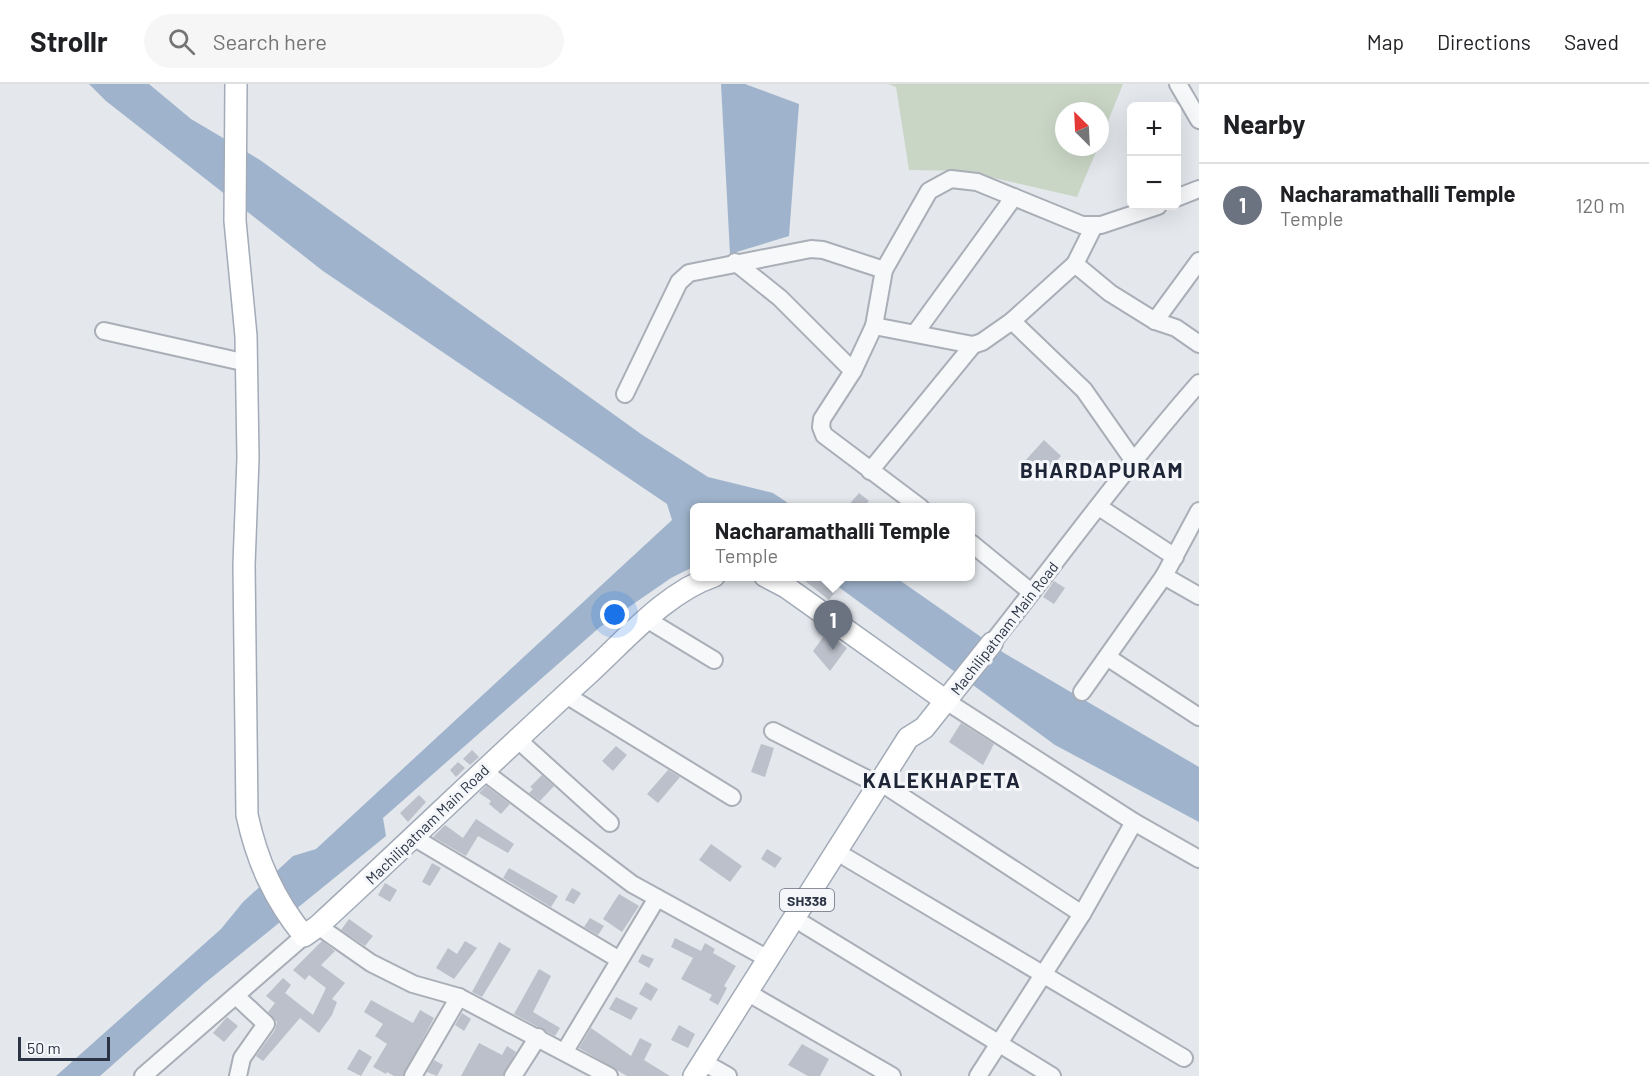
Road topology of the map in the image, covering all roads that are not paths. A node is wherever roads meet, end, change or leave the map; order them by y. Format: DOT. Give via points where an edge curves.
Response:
graph roads {
  1 [pos="236,84"];
  2 [pos="1178,84"];
  3 [pos="1199,120"];
  4 [pos="1199,189"];
  5 [pos="1181,196"];
  6 [pos="1014,197"];
  7 [pos="1145,210"];
  8 [pos="1094,226"];
  9 [pos="1199,261"];
  10 [pos="735,262"];
  11 [pos="1074,264"];
  12 [pos="884,270"];
  13 [pos="1012,321"];
  14 [pos="1155,321"];
  15 [pos="874,326"];
  16 [pos="104,331"];
  17 [pos="916,332"];
  18 [pos="1199,344"];
  19 [pos="973,345"];
  20 [pos="247,363"];
  21 [pos="853,371"];
  22 [pos="1199,383"];
  23 [pos="625,394"];
  24 [pos="1133,460"];
  25 [pos="870,471"];
  26 [pos="915,503"];
  27 [pos="1099,507"];
  28 [pos="1199,511"];
  29 [pos="975,546"];
  30 [pos="1175,557"];
  31 [pos="1164,576"];
  32 [pos="705,581"];
  33 [pos="775,581"];
  34 [pos="1032,592"];
  35 [pos="1199,596"];
  36 [pos="648,620"];
  37 [pos="992,643"];
  38 [pos="1107,657"];
  39 [pos="714,660"];
  40 [pos="1082,692"];
  41 [pos="953,693"];
  42 [pos="566,694"];
  43 [pos="1199,717"];
  44 [pos="773,730"];
  45 [pos="517,739"];
  46 [pos="482,770"];
  47 [pos="883,786"];
  48 [pos="732,797"];
  49 [pos="1134,822"];
  50 [pos="610,823"];
  51 [pos="413,837"];
  52 [pos="847,858"];
  53 [pos="1199,859"];
  54 [pos="657,898"];
  55 [pos="1082,914"];
  56 [pos="805,925"];
  57 [pos="307,930"];
  58 [pos="618,959"];
  59 [pos="770,960"];
  60 [pos="1044,975"];
  61 [pos="236,996"];
  62 [pos="459,997"];
  63 [pos="757,998"];
  64 [pos="538,1037"];
  65 [pos="1001,1044"];
  66 [pos="565,1051"];
  67 [pos="1184,1058"];
  68 [pos="710,1074"];
  69 [pos="143,1076"];
  70 [pos="238,1076"];
  71 [pos="413,1076"];
  72 [pos="513,1076"];
  73 [pos="609,1076"];
  74 [pos="892,1076"];
  75 [pos="978,1076"];
  76 [pos="1052,1076"];
  1 -- 20 [label="main road" via="235,221"];
  2 -- 3 [label="street"];
  4 -- 5 [label="street"];
  6 -- 8 [label="street" via="1082,225"];
  6 -- 12 [label="street" via="963,179 941,182 929,191"];
  6 -- 17 [label="street"];
  7 -- 8 [label="street"];
  8 -- 11 [label="street"];
  9 -- 14 [label="street"];
  10 -- 12 [label="street" via="811,249"];
  10 -- 21 [label="street" via="780,298"];
  10 -- 23 [label="street" via="689,273 679,282"];
  11 -- 13 [label="street"];
  11 -- 14 [label="street"];
  12 -- 15 [label="street"];
  13 -- 19 [label="street"];
  13 -- 24 [label="street" via="1084,390"];
  14 -- 18 [label="street" via="1176,328"];
  15 -- 17 [label="street"];
  15 -- 21 [label="street"];
  16 -- 20 [label="street"];
  17 -- 19 [label="street"];
  19 -- 25 [label="street"];
  20 -- 57 [label="main road" via="246,795 254,848 266,880"];
  21 -- 25 [label="street" via="822,419 821,427 825,435"];
  22 -- 24 [label="street, Machilipatnam Main Road"];
  24 -- 27 [label="street, Machilipatnam Main Road"];
  25 -- 26 [label="street"];
  27 -- 30 [label="street"];
  27 -- 34 [label="street, Machilipatnam Main Road"];
  28 -- 30 [label="street"];
  29 -- 34 [label="street"];
  30 -- 31 [label="street"];
  31 -- 35 [label="street"];
  31 -- 38 [label="street"];
  32 -- 36 [label="main road, Machilipatnam Main Road" via="677,596"];
  33 -- 41 [label="main road, Machilipatnam Main Road"];
  34 -- 37 [label="street, Machilipatnam Main Road"];
  36 -- 39 [label="street"];
  36 -- 42 [label="main road, Machilipatnam Main Road"];
  37 -- 41 [label="main road, Machilipatnam Main Road"];
  38 -- 40 [label="street"];
  38 -- 43 [label="street"];
  41 -- 47 [label="main road, SH338" via="924,728 919,744"];
  41 -- 49 [label="street"];
  42 -- 45 [label="main road, Machilipatnam Main Road"];
  42 -- 48 [label="street"];
  44 -- 47 [label="street"];
  45 -- 46 [label="main road, Machilipatnam Main Road"];
  45 -- 50 [label="street"];
  46 -- 51 [label="main road, Machilipatnam Main Road"];
  46 -- 54 [label="street" via="608,867"];
  47 -- 52 [label="main road, SH338"];
  47 -- 55 [label="street"];
  47 -- 59 [label="main road, SH338"];
  49 -- 53 [label="street"];
  49 -- 55 [label="street"];
  51 -- 57 [label="main road, Machilipatnam Main Road"];
  51 -- 58 [label="street"];
  52 -- 56 [label="main road, SH338"];
  52 -- 60 [label="street"];
  54 -- 58 [label="street"];
  54 -- 59 [label="street"];
  55 -- 60 [label="street"];
  56 -- 63 [label="main road, SH338"];
  56 -- 65 [label="street"];
  57 -- 61 [label="street, Machilipatnam Main Road"];
  57 -- 62 [label="street" via="413,984"];
  58 -- 66 [label="street"];
  59 -- 68 [label="main road, SH338"];
  60 -- 65 [label="street"];
  60 -- 67 [label="street"];
  61 -- 69 [label="street, Machilipatnam Main Road"];
  61 -- 70 [label="street" via="266,1024 242,1058"];
  62 -- 64 [label="street"];
  62 -- 71 [label="street"];
  63 -- 68 [label="main road, SH338"];
  63 -- 74 [label="street"];
  64 -- 66 [label="street"];
  64 -- 72 [label="street"];
  65 -- 75 [label="street"];
  65 -- 76 [label="street"];
  66 -- 73 [label="street"];
}
